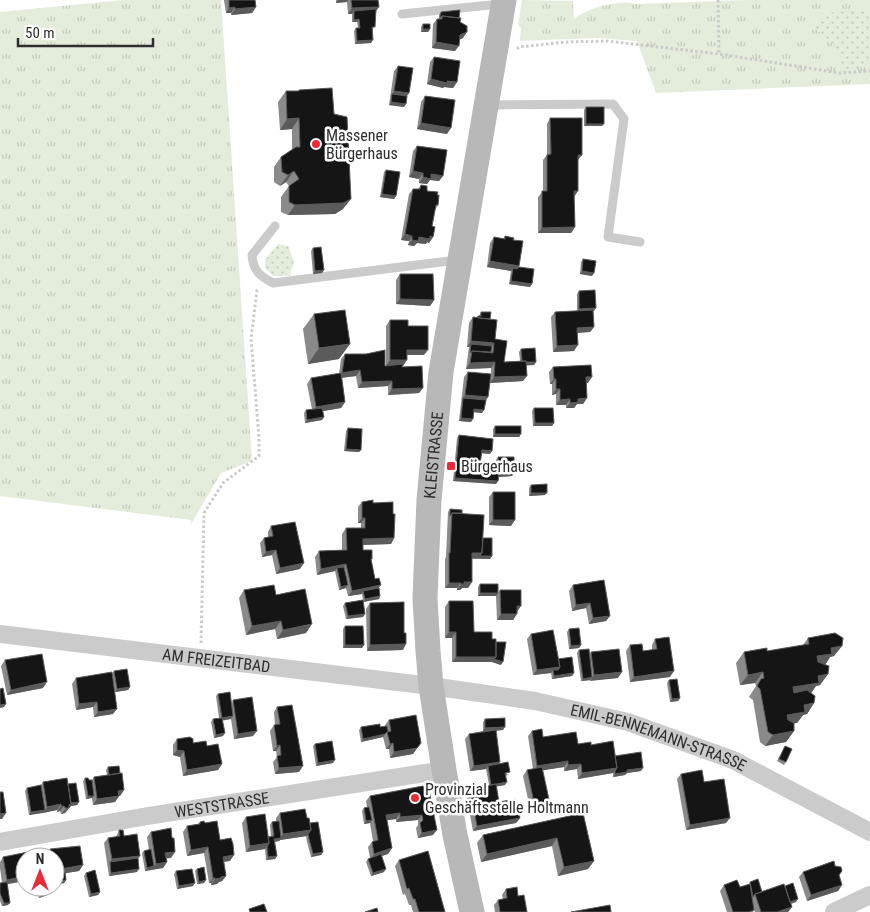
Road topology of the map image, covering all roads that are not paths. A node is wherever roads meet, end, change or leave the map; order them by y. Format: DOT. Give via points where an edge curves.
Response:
graph roads {
  1 [pos="504,2"];
  2 [pos="402,14"];
  3 [pos="486,105"];
  4 [pos="275,226"];
  5 [pos="640,242"];
  6 [pos="460,259"];
  7 [pos="0,634"];
  8 [pos="431,686"];
  9 [pos="444,770"];
  10 [pos="870,832"];
  11 [pos="0,842"];
  12 [pos="870,895"];
  13 [pos="837,911"];
  14 [pos="472,912"];
  1 -- 2 [label="lane"];
  1 -- 3 [label="main road, KLEISTRASSE"];
  3 -- 5 [label="lane" via="613,104 624,119 608,237"];
  3 -- 6 [label="main road, KLEISTRASSE"];
  4 -- 6 [label="lane" via="252,256 260,276 273,282"];
  6 -- 8 [label="main road, KLEISTRASSE" via="441,372 429,500 425,598"];
  7 -- 8 [label="street, AM FREIZEITBAD"];
  8 -- 9 [label="main road, KLEISTRASSE"];
  8 -- 10 [label="street, EMIL-BENNEMANN-STRASSE" via="534,701 628,722 733,760"];
  9 -- 11 [label="street, WESTSTRASSE"];
  9 -- 14 [label="main road, KLEISTRASSE"];
  12 -- 13 [label="street"];
}
